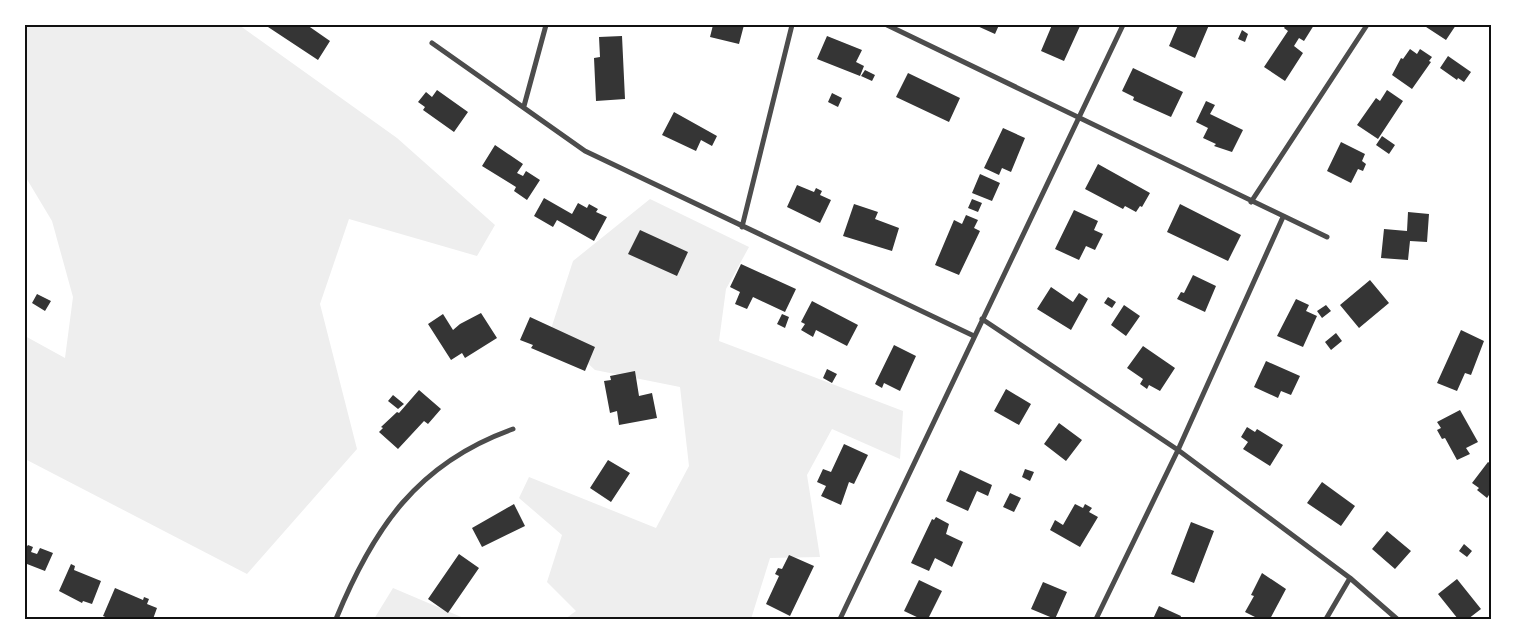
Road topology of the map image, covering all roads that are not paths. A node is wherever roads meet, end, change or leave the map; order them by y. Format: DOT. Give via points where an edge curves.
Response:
graph roads {
  1 [pos="546,25"];
  2 [pos="792,25"];
  3 [pos="887,25"];
  4 [pos="1123,25"];
  5 [pos="1367,25"];
  6 [pos="432,43"];
  7 [pos="524,106"];
  8 [pos="1078,118"];
  9 [pos="1251,202"];
  10 [pos="1283,217"];
  11 [pos="742,227"];
  12 [pos="1327,237"];
  13 [pos="982,319"];
  14 [pos="974,336"];
  15 [pos="513,429"];
  16 [pos="1178,450"];
  17 [pos="1350,578"];
  18 [pos="336,619"];
  19 [pos="840,619"];
  20 [pos="1096,619"];
  21 [pos="1326,619"];
  22 [pos="1397,619"];
  1 -- 7 [label="street"];
  2 -- 11 [label="street"];
  3 -- 8 [label="street"];
  4 -- 8 [label="street"];
  5 -- 9 [label="street"];
  6 -- 7 [label="street"];
  7 -- 11 [label="street" via="585,151"];
  8 -- 9 [label="street"];
  8 -- 13 [label="street"];
  9 -- 10 [label="street"];
  10 -- 12 [label="street"];
  10 -- 16 [label="street"];
  11 -- 14 [label="street"];
  13 -- 14 [label="street"];
  13 -- 16 [label="street"];
  14 -- 19 [label="street"];
  15 -- 18 [label="street" via="481,440 437,470 400,504 371,544"];
  16 -- 17 [label="street"];
  16 -- 20 [label="street"];
  17 -- 21 [label="street"];
  17 -- 22 [label="street"];
}
